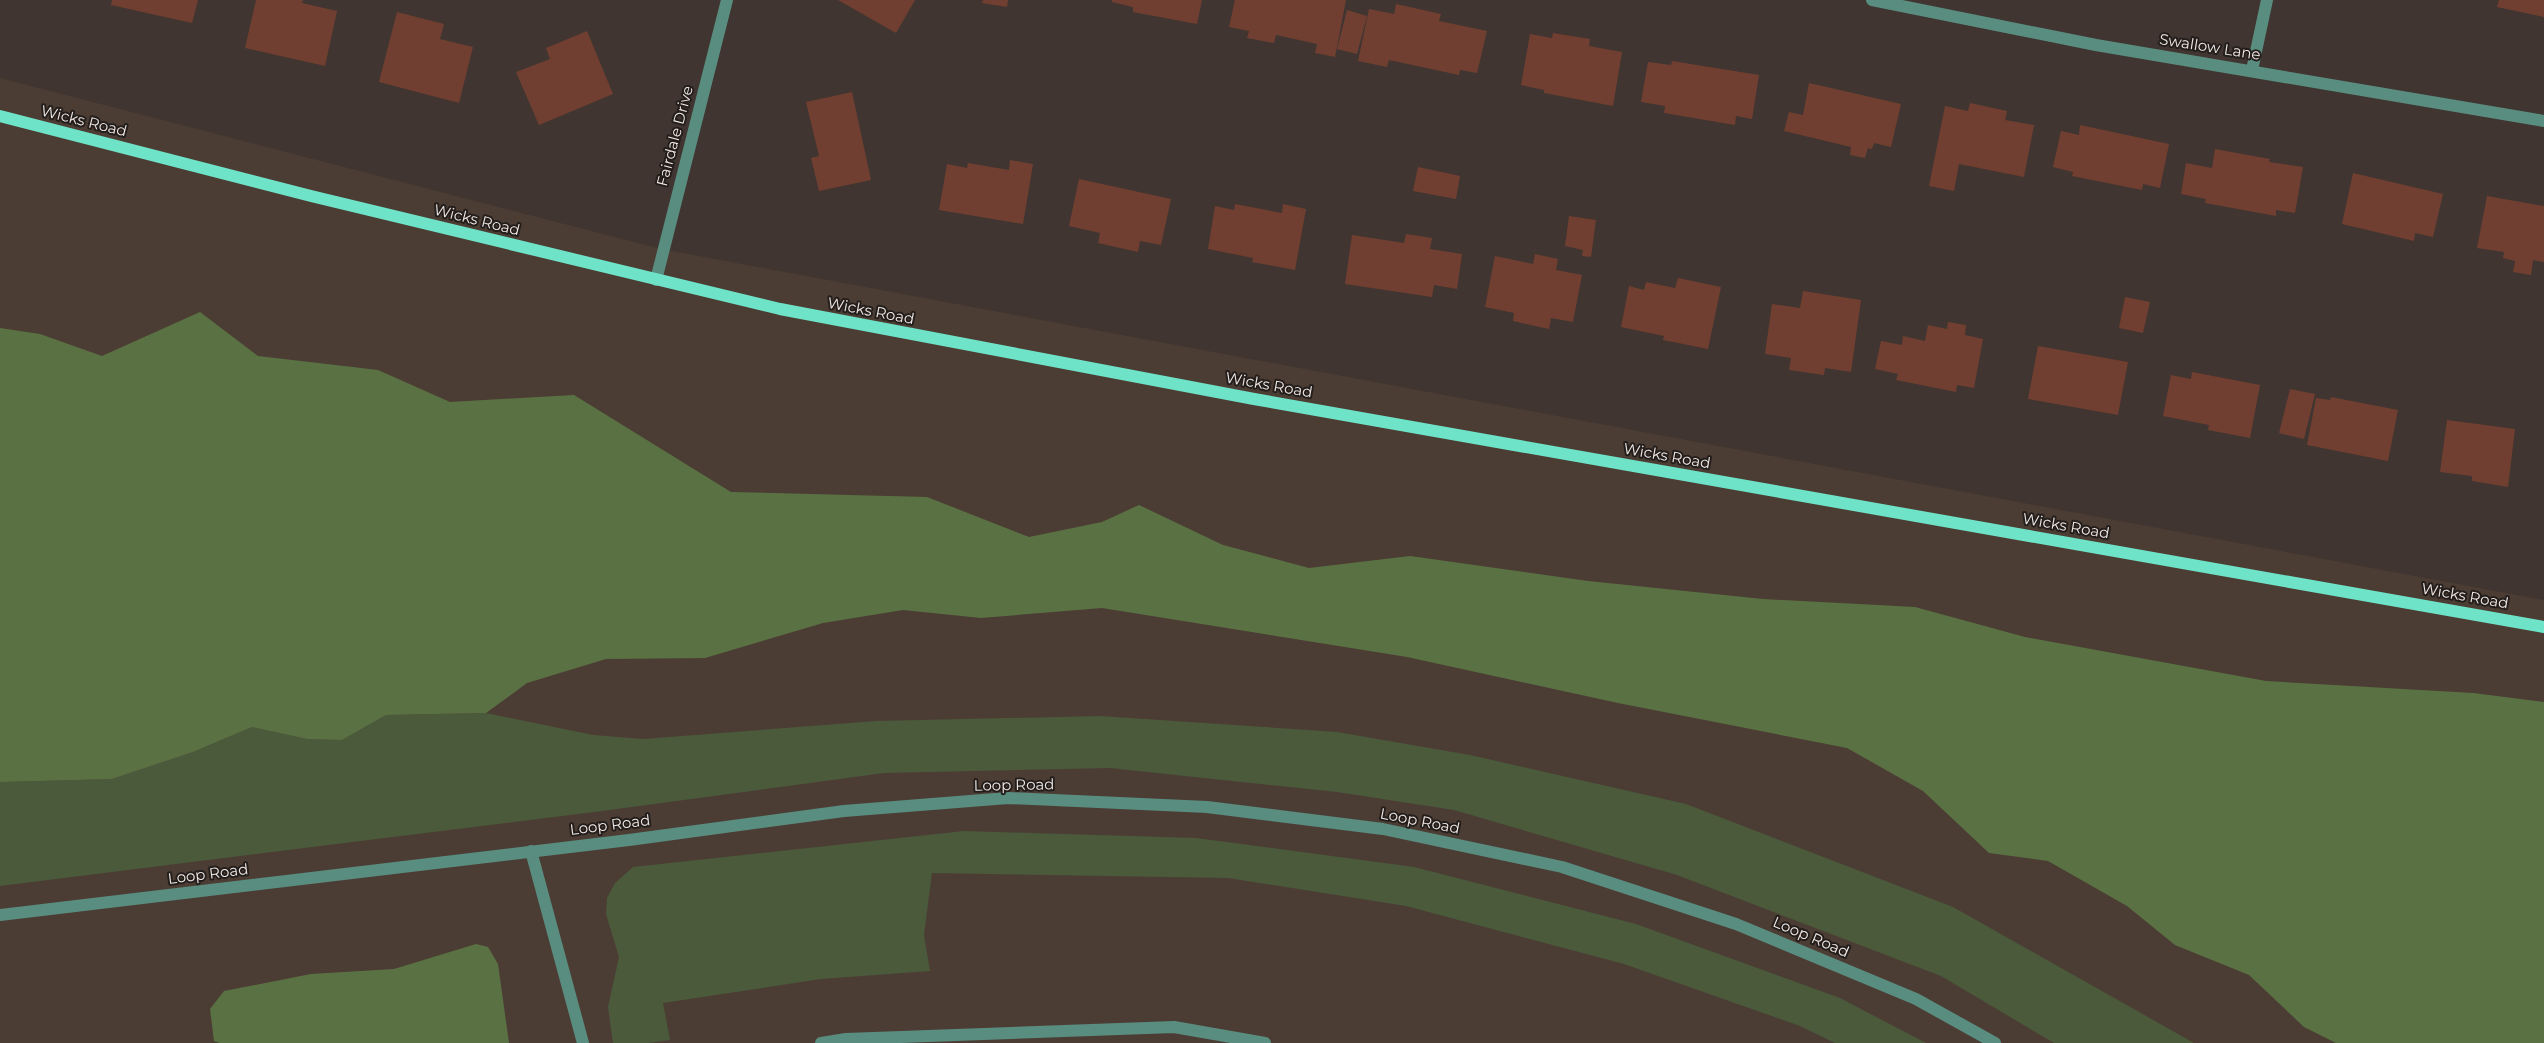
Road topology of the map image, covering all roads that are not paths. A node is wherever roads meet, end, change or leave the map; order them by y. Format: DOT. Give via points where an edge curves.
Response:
graph roads {
  1 [pos="727,0"];
  2 [pos="1872,0"];
  3 [pos="2267,0"];
  4 [pos="2252,70"];
  5 [pos="0,116"];
  6 [pos="2544,121"];
  7 [pos="656,280"];
  8 [pos="2544,627"];
  9 [pos="531,851"];
  10 [pos="0,915"];
  11 [pos="583,1043"];
  12 [pos="821,1043"];
  13 [pos="1265,1043"];
  14 [pos="1995,1043"];
  1 -- 7 [label="street, Fairdale Drive"];
  2 -- 4 [label="street, Swallow Lane" via="2096,45"];
  3 -- 4 [label="street"];
  4 -- 6 [label="street, Swallow Lane"];
  5 -- 7 [label="main road, Wicks Road"];
  7 -- 8 [label="main road, Wicks Road" via="790,311 1078,367"];
  9 -- 10 [label="street, Loop Road"];
  9 -- 11 [label="street"];
  9 -- 14 [label="street, Loop Road" via="844,811 1008,798 1207,807 1353,826 1562,867 1736,924 1916,999"];
  12 -- 13 [label="street" via="846,1039 1174,1026"];
}
